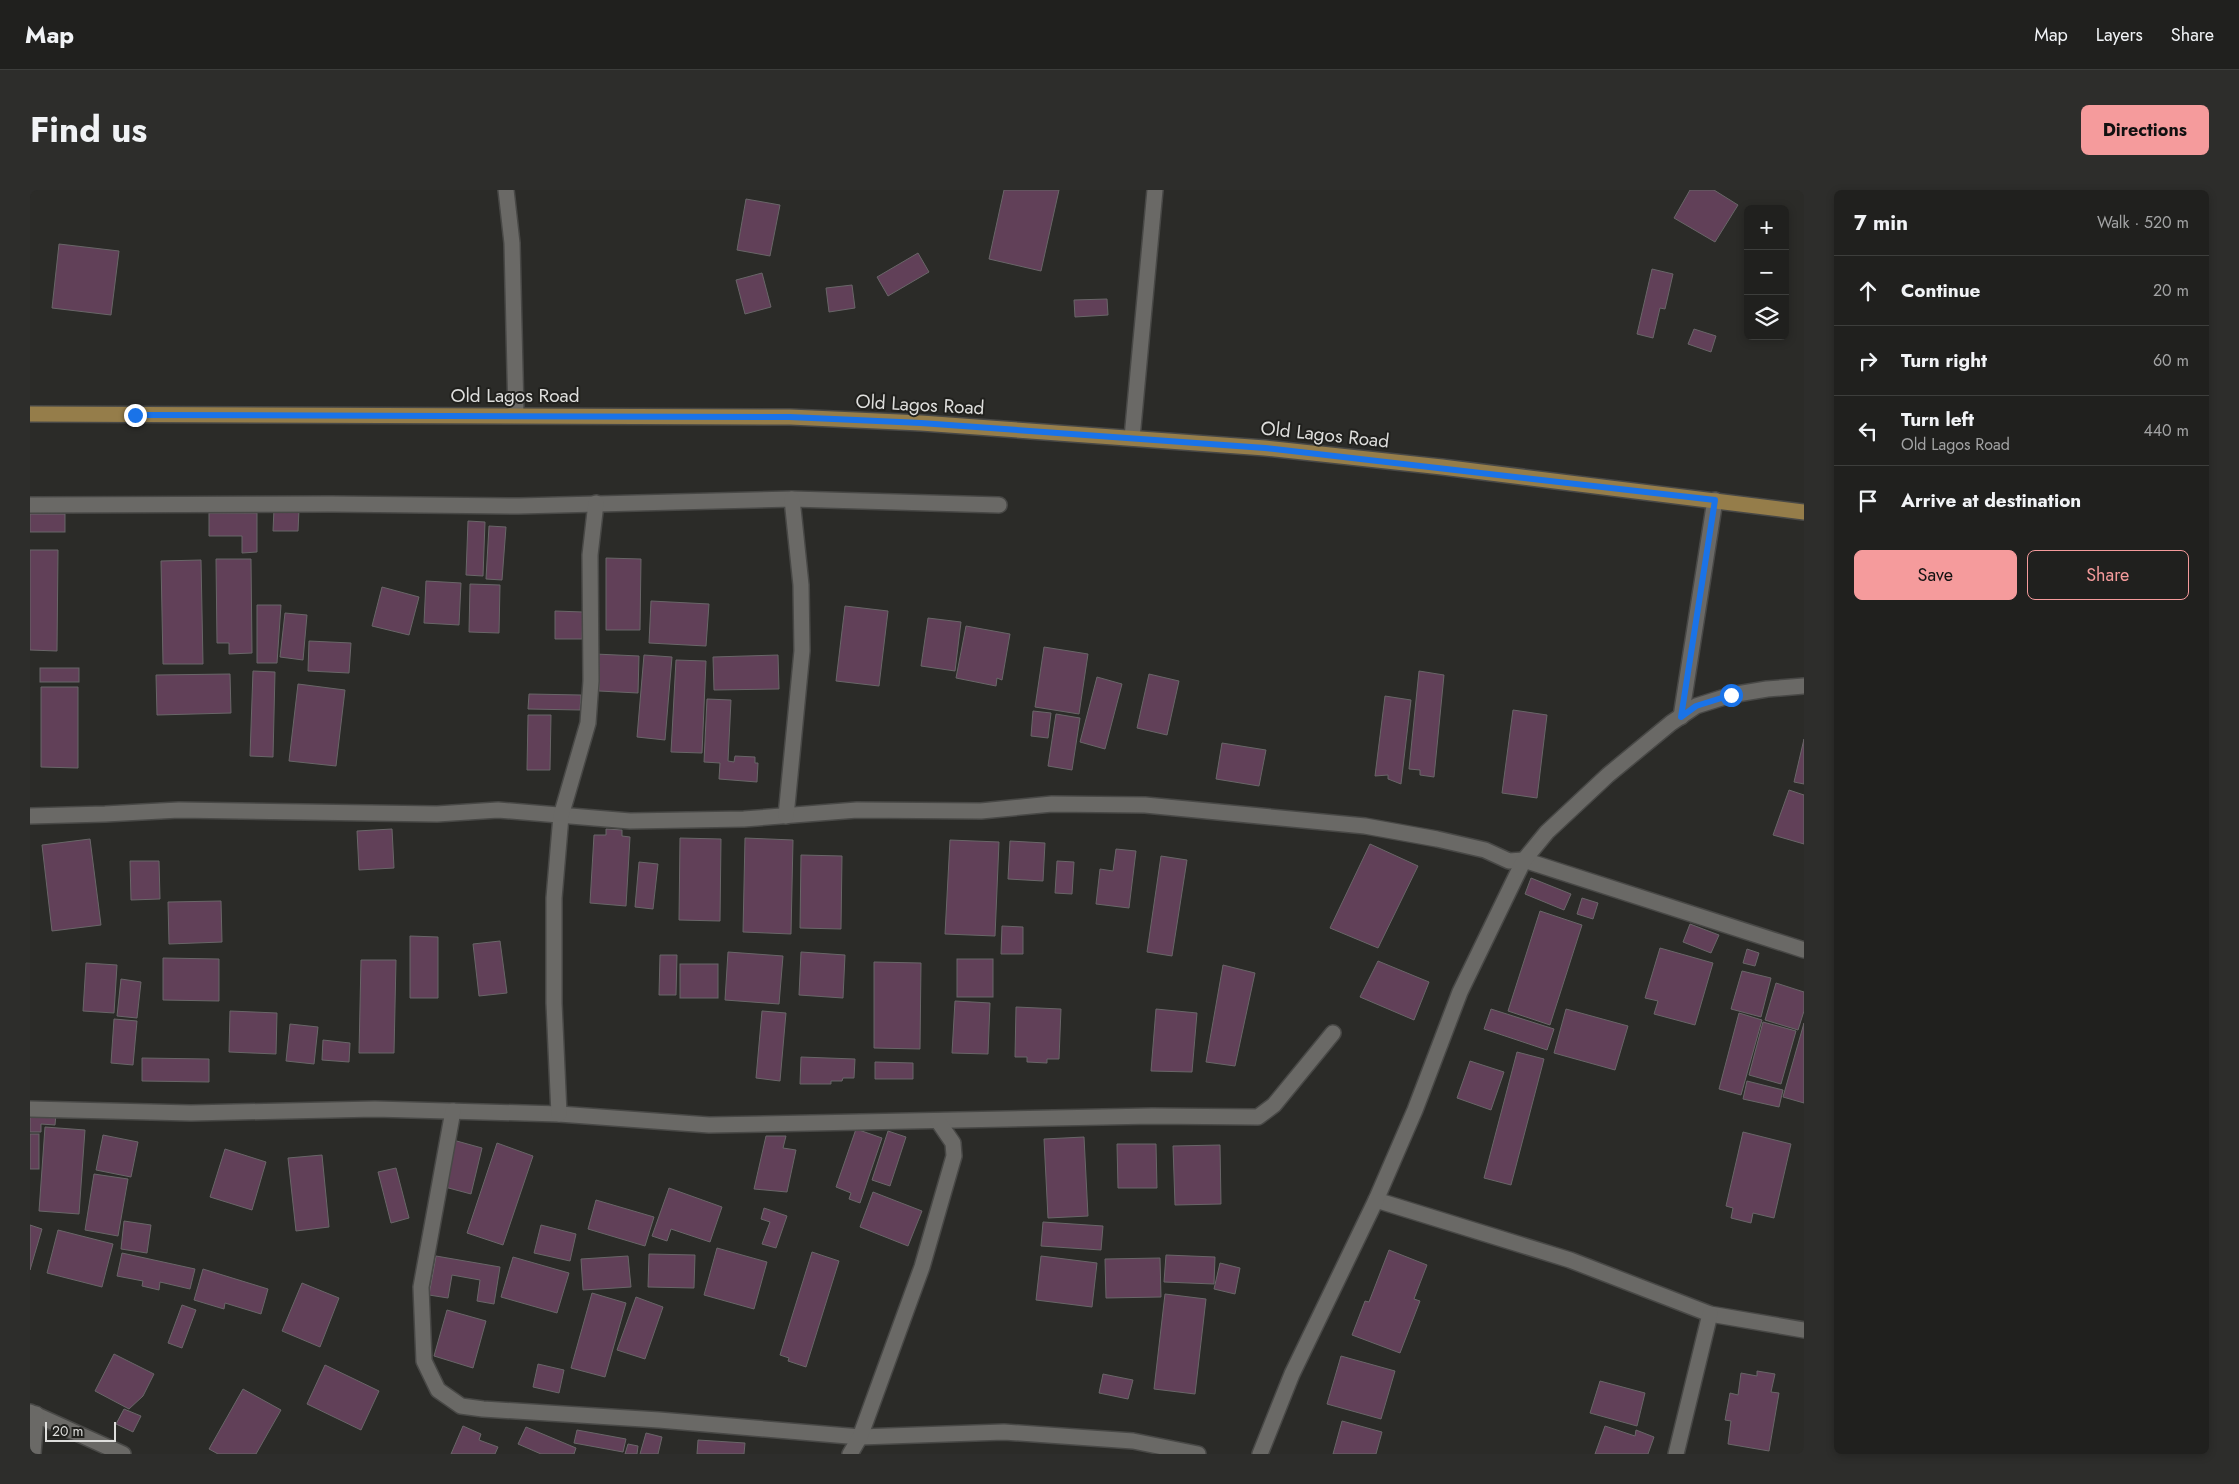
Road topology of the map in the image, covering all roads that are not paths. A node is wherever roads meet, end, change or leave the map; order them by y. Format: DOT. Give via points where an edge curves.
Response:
graph roads {
  1 [pos="506,190"];
  2 [pos="1155,190"];
  3 [pos="30,414"];
  4 [pos="516,415"];
  5 [pos="1132,438"];
  6 [pos="792,499"];
  7 [pos="1715,500"];
  8 [pos="596,503"];
  9 [pos="30,505"];
  10 [pos="999,505"];
  11 [pos="1804,512"];
  12 [pos="1804,686"];
  13 [pos="1681,717"];
  14 [pos="30,816"];
  15 [pos="561,816"];
  16 [pos="786,816"];
  17 [pos="1524,860"];
  18 [pos="1804,950"];
  19 [pos="1333,1033"];
  20 [pos="30,1110"];
  21 [pos="453,1111"];
  22 [pos="559,1114"];
  23 [pos="938,1121"];
  24 [pos="1376,1200"];
  25 [pos="1710,1314"];
  26 [pos="1804,1330"];
  27 [pos="33,1413"];
  28 [pos="860,1437"];
  29 [pos="33,1454"];
  30 [pos="123,1454"];
  31 [pos="850,1454"];
  32 [pos="1198,1454"];
  33 [pos="1260,1454"];
  34 [pos="1676,1454"];
  1 -- 4 [label="street" via="512,244"];
  2 -- 5 [label="street"];
  3 -- 4 [label="main road, Old Lagos Road"];
  4 -- 5 [label="main road, Old Lagos Road" via="790,417"];
  5 -- 7 [label="main road, Old Lagos Road" via="1265,448"];
  6 -- 8 [label="street"];
  6 -- 10 [label="street"];
  6 -- 16 [label="street" via="801,585 802,652"];
  7 -- 11 [label="main road, Old Lagos Road"];
  7 -- 13 [label="street"];
  8 -- 9 [label="street" via="519,506"];
  8 -- 15 [label="street" via="590,555 591,681 588,722"];
  12 -- 13 [label="street" via="1731,695 1696,706"];
  13 -- 17 [label="street" via="1608,775 1547,832"];
  14 -- 15 [label="street" via="179,810 436,814 498,810"];
  15 -- 16 [label="street" via="630,821"];
  15 -- 22 [label="street" via="554,908"];
  16 -- 17 [label="street" via="857,810 982,811 1052,804 1145,805 1365,826 1486,850 1509,861"];
  17 -- 18 [label="street"];
  17 -- 24 [label="street" via="1460,992"];
  19 -- 23 [label="street" via="1274,1105 1258,1117"];
  20 -- 21 [label="street" via="191,1113 375,1109"];
  21 -- 22 [label="street"];
  21 -- 28 [label="street" via="420,1286 424,1361 438,1390 461,1406 483,1409"];
  22 -- 23 [label="street" via="709,1125"];
  23 -- 28 [label="street" via="953,1144 954,1156 922,1268"];
  24 -- 25 [label="street" via="1570,1260"];
  24 -- 33 [label="street" via="1292,1374"];
  25 -- 26 [label="street"];
  25 -- 34 [label="street"];
  27 -- 29 [label="street"];
  27 -- 30 [label="street"];
  28 -- 31 [label="street"];
  28 -- 32 [label="street" via="1004,1432 1133,1441"];
}
